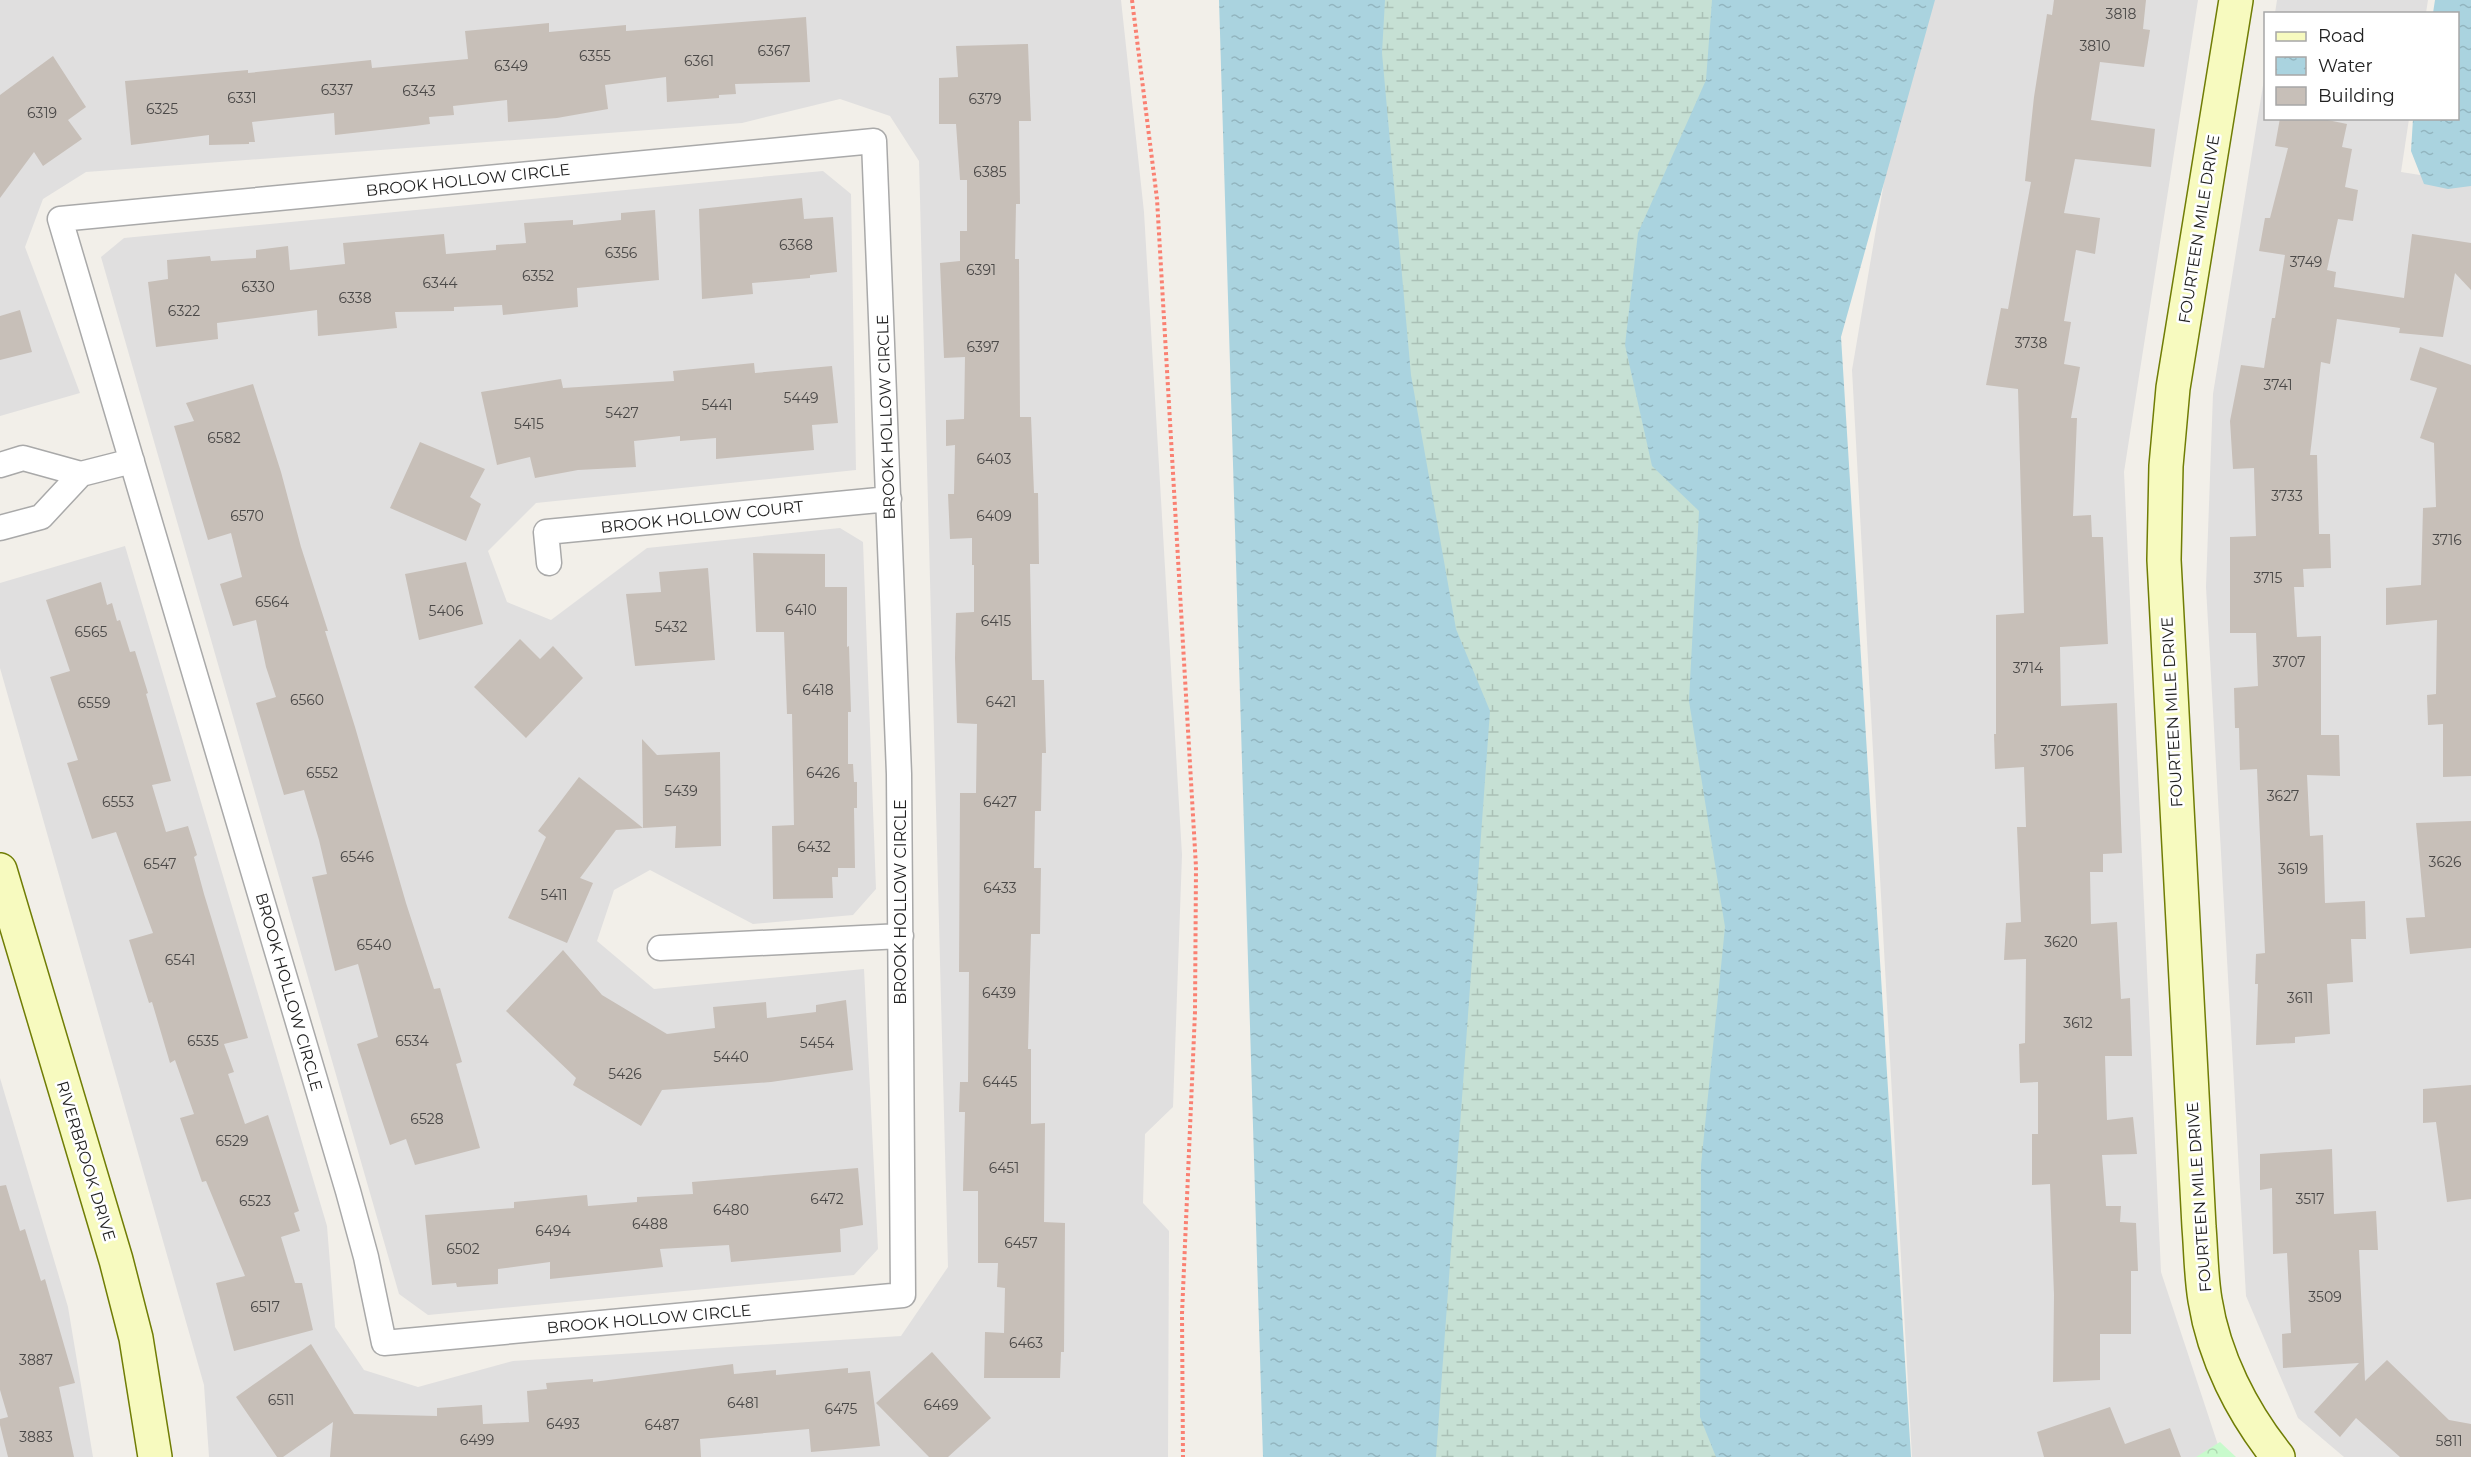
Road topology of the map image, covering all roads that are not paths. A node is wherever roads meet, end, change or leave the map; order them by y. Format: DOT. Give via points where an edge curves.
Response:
graph roads {
  1 [pos="2236,0"];
  2 [pos="132,461"];
  3 [pos="0,465"];
  4 [pos="81,474"];
  5 [pos="889,499"];
  6 [pos="0,528"];
  7 [pos="549,563"];
  8 [pos="0,870"];
  9 [pos="901,936"];
  10 [pos="660,948"];
  11 [pos="155,1457"];
  12 [pos="2278,1457"];
  1 -- 12 [label="street, FOURTEEN MILE DRIVE" via="2174,388 2166,466 2164,560 2205,1300 2229,1378 2251,1420"];
  2 -- 4 [label="street"];
  2 -- 5 [label="street, BROOK HOLLOW CIRCLE" via="60,219 874,141"];
  2 -- 9 [label="street, BROOK HOLLOW CIRCLE" via="348,1191 384,1343 903,1295"];
  3 -- 4 [label="street" via="23,458"];
  4 -- 6 [label="street" via="41,517"];
  5 -- 7 [label="street, BROOK HOLLOW COURT" via="546,532"];
  5 -- 9 [label="street, BROOK HOLLOW CIRCLE"];
  8 -- 11 [label="street, RIVERBROOK DRIVE" via="116,1260 136,1338"];
  9 -- 10 [label="street"];
}
